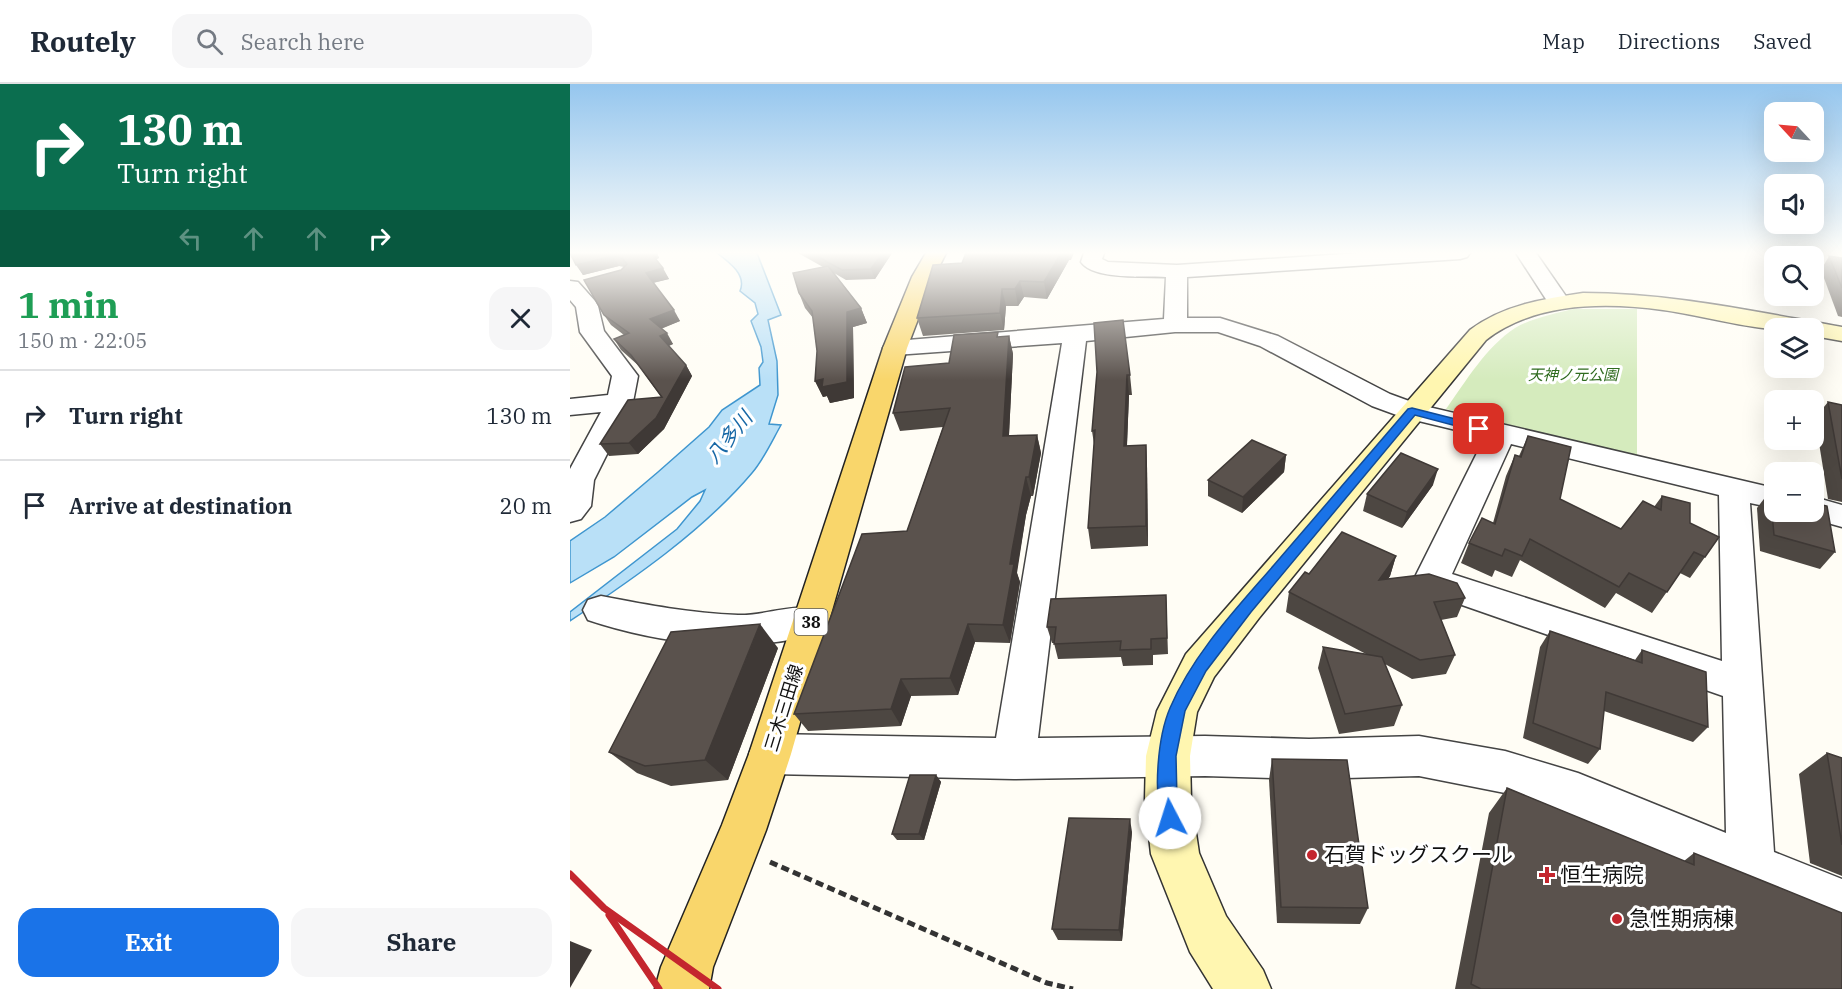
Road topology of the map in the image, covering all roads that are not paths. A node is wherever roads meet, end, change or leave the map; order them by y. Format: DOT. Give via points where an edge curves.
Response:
graph roads {
  1 [pos="582,295"];
  2 [pos="916,295"];
  3 [pos="1176,295"];
  4 [pos="1554,295"];
  5 [pos="1559,302"];
  6 [pos="1764,321"];
  7 [pos="1175,325"];
  8 [pos="1824,331"];
  9 [pos="1842,334"];
  10 [pos="1075,335"];
  11 [pos="895,348"];
  12 [pos="620,402"];
  13 [pos="570,407"];
  14 [pos="1412,411"];
  15 [pos="1501,434"];
  16 [pos="1734,488"];
  17 [pos="1764,496"];
  18 [pos="570,511"];
  19 [pos="1824,511"];
  20 [pos="1842,516"];
  21 [pos="601,610"];
  22 [pos="811,621"];
  23 [pos="1742,685"];
  24 [pos="770,754"];
  25 [pos="1168,756"];
  26 [pos="1014,759"];
  27 [pos="1751,867"];
  28 [pos="1842,904"];
  29 [pos="682,989"];
  30 [pos="1244,989"];
  1 -- 12 [label="street" via="592,332 625,376"];
  2 -- 11 [label="main road, 三木三田線 / 38"];
  3 -- 7 [label="street"];
  4 -- 5 [label="street"];
  5 -- 6 [label="street" via="1663,303"];
  5 -- 14 [label="street" via="1495,322 1478,335"];
  7 -- 10 [label="street"];
  7 -- 14 [label="street" via="1220,326 1269,341 1381,400"];
  8 -- 9 [label="street"];
  10 -- 11 [label="street"];
  10 -- 26 [label="street"];
  11 -- 22 [label="main road, 三木三田線 / 38"];
  12 -- 13 [label="street"];
  12 -- 18 [label="street" via="579,480 575,506"];
  14 -- 15 [label="street"];
  14 -- 25 [label="street" via="1200,666 1177,711"];
  15 -- 16 [label="street"];
  15 -- 23 [label="street" via="1431,580"];
  16 -- 17 [label="street"];
  16 -- 23 [label="street"];
  19 -- 20 [label="street"];
  21 -- 22 [label="street" via="676,626 741,630"];
  22 -- 24 [label="main road, 三木三田線 / 38"];
  23 -- 27 [label="street"];
  24 -- 26 [label="street"];
  24 -- 29 [label="main road, 三木三田線 / 38" via="687,967"];
  25 -- 26 [label="street"];
  25 -- 27 [label="street" via="1419,756 1504,772 1578,795"];
  25 -- 30 [label="street" via="1168,800 1175,854 1208,934"];
  27 -- 28 [label="street"];
}
